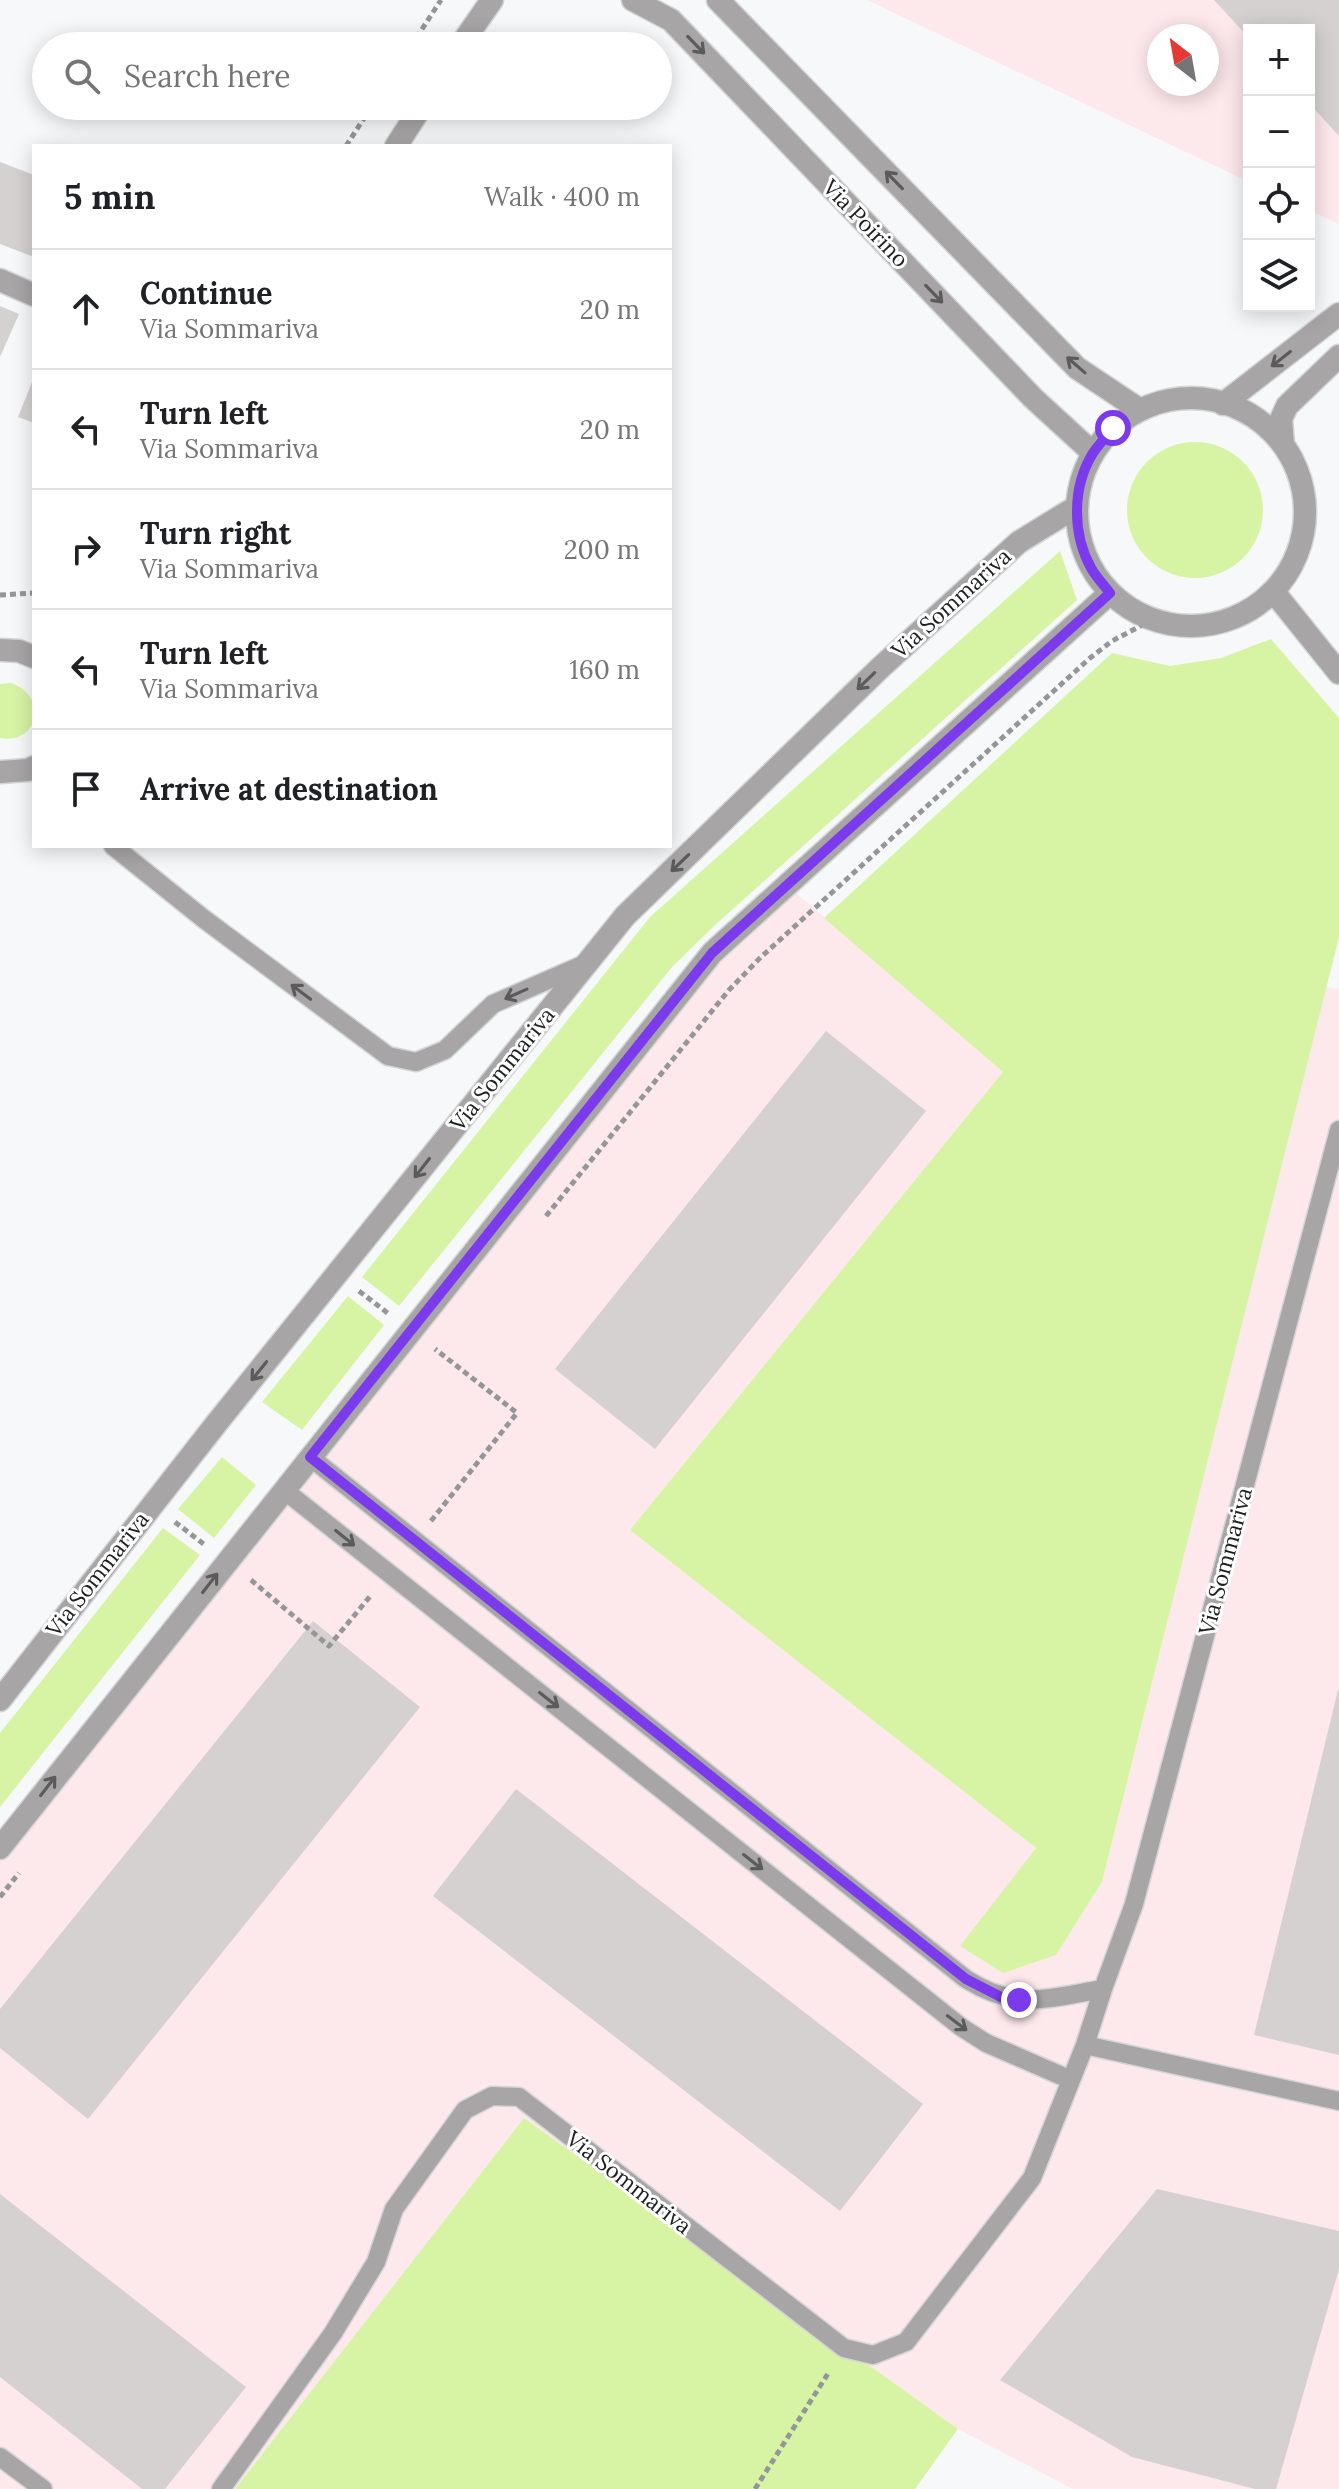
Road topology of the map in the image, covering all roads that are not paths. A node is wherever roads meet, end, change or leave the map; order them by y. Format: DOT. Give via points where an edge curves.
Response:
graph roads {
  1 [pos="492,0"];
  2 [pos="633,0"];
  3 [pos="718,0"];
  4 [pos="470,32"];
  5 [pos="413,120"];
  6 [pos="397,144"];
  7 [pos="0,280"];
  8 [pos="32,294"];
  9 [pos="1339,314"];
  10 [pos="1339,356"];
  11 [pos="1223,404"];
  12 [pos="1140,410"];
  13 [pos="1283,444"];
  14 [pos="1093,453"];
  15 [pos="1076,507"];
  16 [pos="1273,591"];
  17 [pos="1110,593"];
  18 [pos="1339,673"];
  19 [pos="32,768"];
  20 [pos="0,772"];
  21 [pos="115,848"];
  22 [pos="587,963"];
  23 [pos="1339,1130"];
  24 [pos="310,1457"];
  25 [pos="284,1490"];
  26 [pos="0,1700"];
  27 [pos="0,1848"];
  28 [pos="1103,1989"];
  29 [pos="1085,2045"];
  30 [pos="1071,2080"];
  31 [pos="1339,2101"];
  32 [pos="0,2457"];
  33 [pos="43,2489"];
  34 [pos="221,2489"];
  1 -- 4 [label="street"];
  2 -- 14 [label="street, Via Poirino, one-way" via="671,20 1033,398"];
  12 -- 3 [label="street, one-way" via="1077,368"];
  5 -- 6 [label="street"];
  7 -- 8 [label="street"];
  9 -- 11 [label="street, one-way"];
  10 -- 13 [label="street" via="1287,406 1281,419"];
  11 -- 12 [label="street" via="1202,398 1170,400"];
  11 -- 13 [label="street" via="1261,421"];
  12 -- 14 [label="street" via="1113,428"];
  13 -- 16 [label="street" via="1298,472 1305,503 1303,535 1292,565"];
  14 -- 15 [label="street"];
  15 -- 17 [label="street" via="1079,538 1091,568"];
  15 -- 22 [label="street, Via Sommariva, one-way" via="1019,542 880,668 625,916"];
  16 -- 17 [label="street" via="1245,612 1215,623 1184,626 1152,620"];
  16 -- 18 [label="street"];
  17 -- 24 [label="street" via="712,953"];
  19 -- 20 [label="street"];
  22 -- 21 [label="lane, one-way" via="493,1004 445,1050 416,1062 388,1056"];
  22 -- 26 [label="street, Via Sommariva, one-way"];
  23 -- 28 [label="lane, Via Sommariva" via="1134,1904"];
  24 -- 25 [label="street"];
  24 -- 28 [label="lane" via="966,1979 1019,2000"];
  27 -- 25 [label="street, one-way"];
  25 -- 30 [label="lane, one-way" via="961,2027"];
  28 -- 29 [label="lane, Via Sommariva"];
  29 -- 30 [label="lane, Via Sommariva"];
  29 -- 31 [label="lane"];
  30 -- 34 [label="lane, Via Sommariva" via="1032,2178 906,2342 873,2355 844,2348 519,2097 492,2096 465,2110 394,2209 376,2262 333,2333"];
  32 -- 33 [label="lane"];
}
